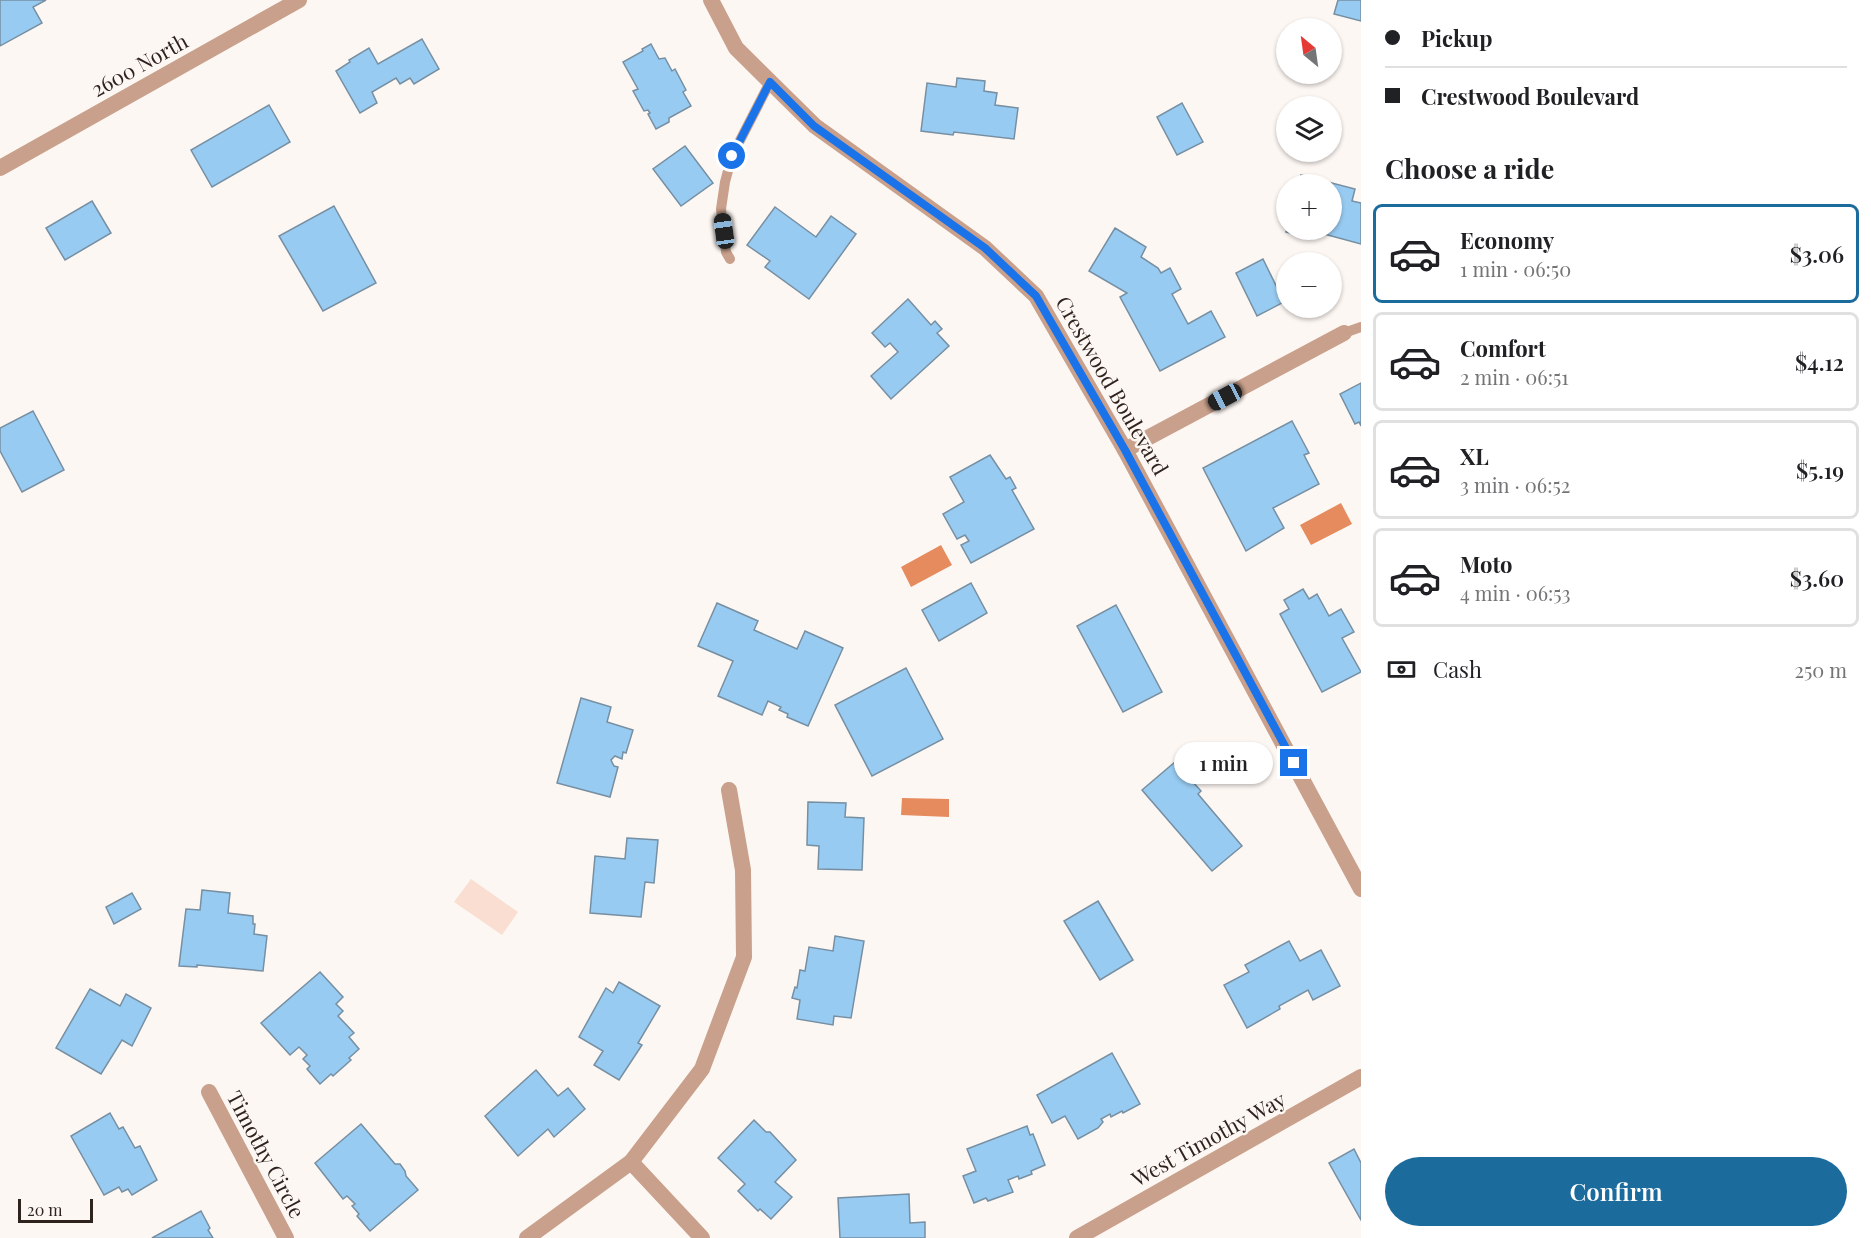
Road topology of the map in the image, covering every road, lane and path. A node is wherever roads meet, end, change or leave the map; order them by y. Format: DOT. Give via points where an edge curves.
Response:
graph roads {
  1 [pos="299,0"];
  2 [pos="711,0"];
  3 [pos="770,82"];
  4 [pos="0,168"];
  5 [pos="730,259"];
  6 [pos="1361,327"];
  7 [pos="1344,333"];
  8 [pos="1125,450"];
  9 [pos="729,790"];
  10 [pos="1361,889"];
  11 [pos="1361,1077"];
  12 [pos="208,1092"];
  13 [pos="631,1162"];
  14 [pos="286,1238"];
  15 [pos="526,1238"];
  16 [pos="702,1238"];
  17 [pos="1077,1238"];
  1 -- 4 [label="street, 2600 North"];
  2 -- 3 [label="street, Crestwood Boulevard" via="736,48"];
  3 -- 5 [label="lane" via="732,156 725,182 721,209"];
  3 -- 8 [label="street, Crestwood Boulevard" via="814,126 985,248 1036,296"];
  6 -- 7 [label="lane"];
  7 -- 8 [label="street"];
  8 -- 10 [label="street, Crestwood Boulevard"];
  9 -- 13 [label="street" via="743,870 744,957 702,1069"];
  11 -- 17 [label="street, West Timothy Way"];
  12 -- 14 [label="street, Timothy Circle"];
  13 -- 15 [label="street"];
  13 -- 16 [label="street"];
}
